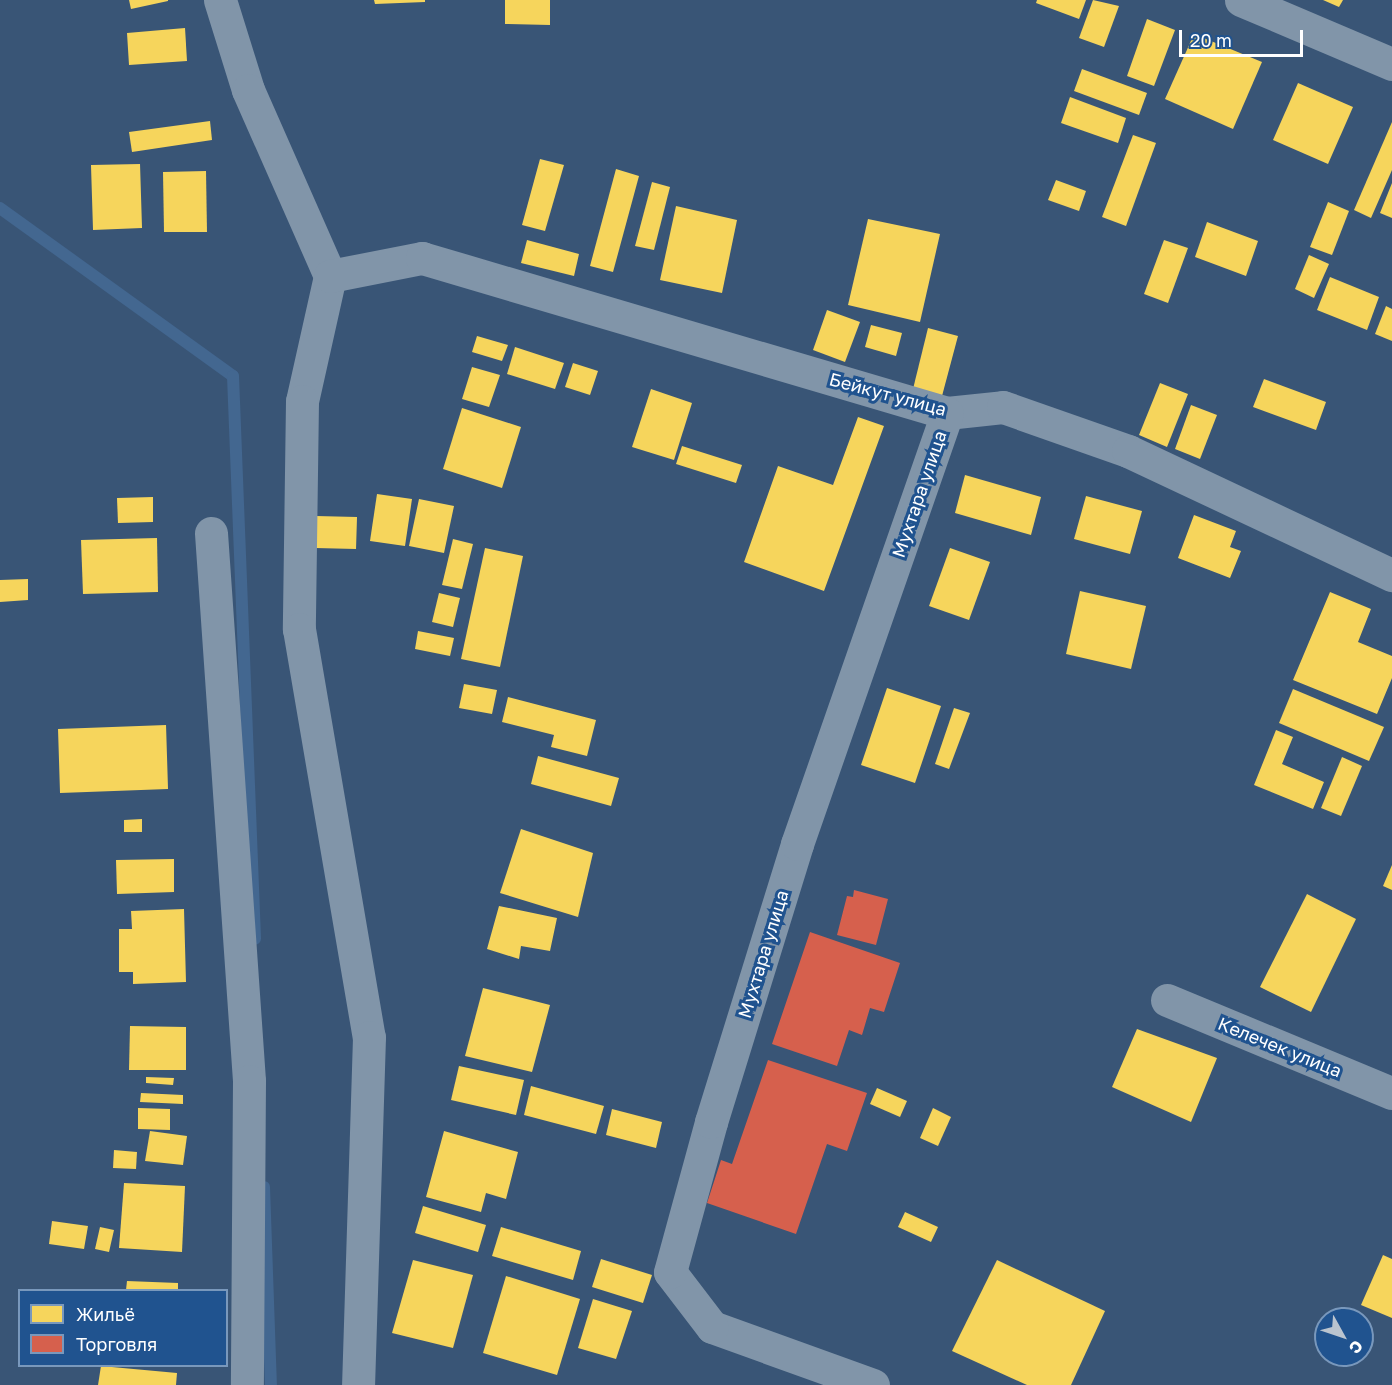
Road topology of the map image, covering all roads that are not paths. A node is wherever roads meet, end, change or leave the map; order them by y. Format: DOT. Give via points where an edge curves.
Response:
graph roads {
  1 [pos="220,0"];
  2 [pos="1241,0"];
  3 [pos="1392,64"];
  4 [pos="330,276"];
  5 [pos="947,413"];
  6 [pos="211,533"];
  7 [pos="1392,575"];
  8 [pos="1167,1000"];
  9 [pos="1392,1093"];
  10 [pos="247,1385"];
  11 [pos="358,1385"];
  12 [pos="873,1385"];
  1 -- 4 [label="street" via="248,90"];
  2 -- 3 [label="street"];
  4 -- 5 [label="street, Бейкут улица" via="422,258"];
  4 -- 11 [label="street" via="302,401 299,629 369,1037"];
  5 -- 7 [label="street, Бейкут улица" via="1003,407 1128,451"];
  5 -- 12 [label="street, Мухтара улица" via="797,844 711,1122 670,1272 712,1327"];
  6 -- 10 [label="street" via="249,1081"];
  8 -- 9 [label="street, Келечек улица"];
}
